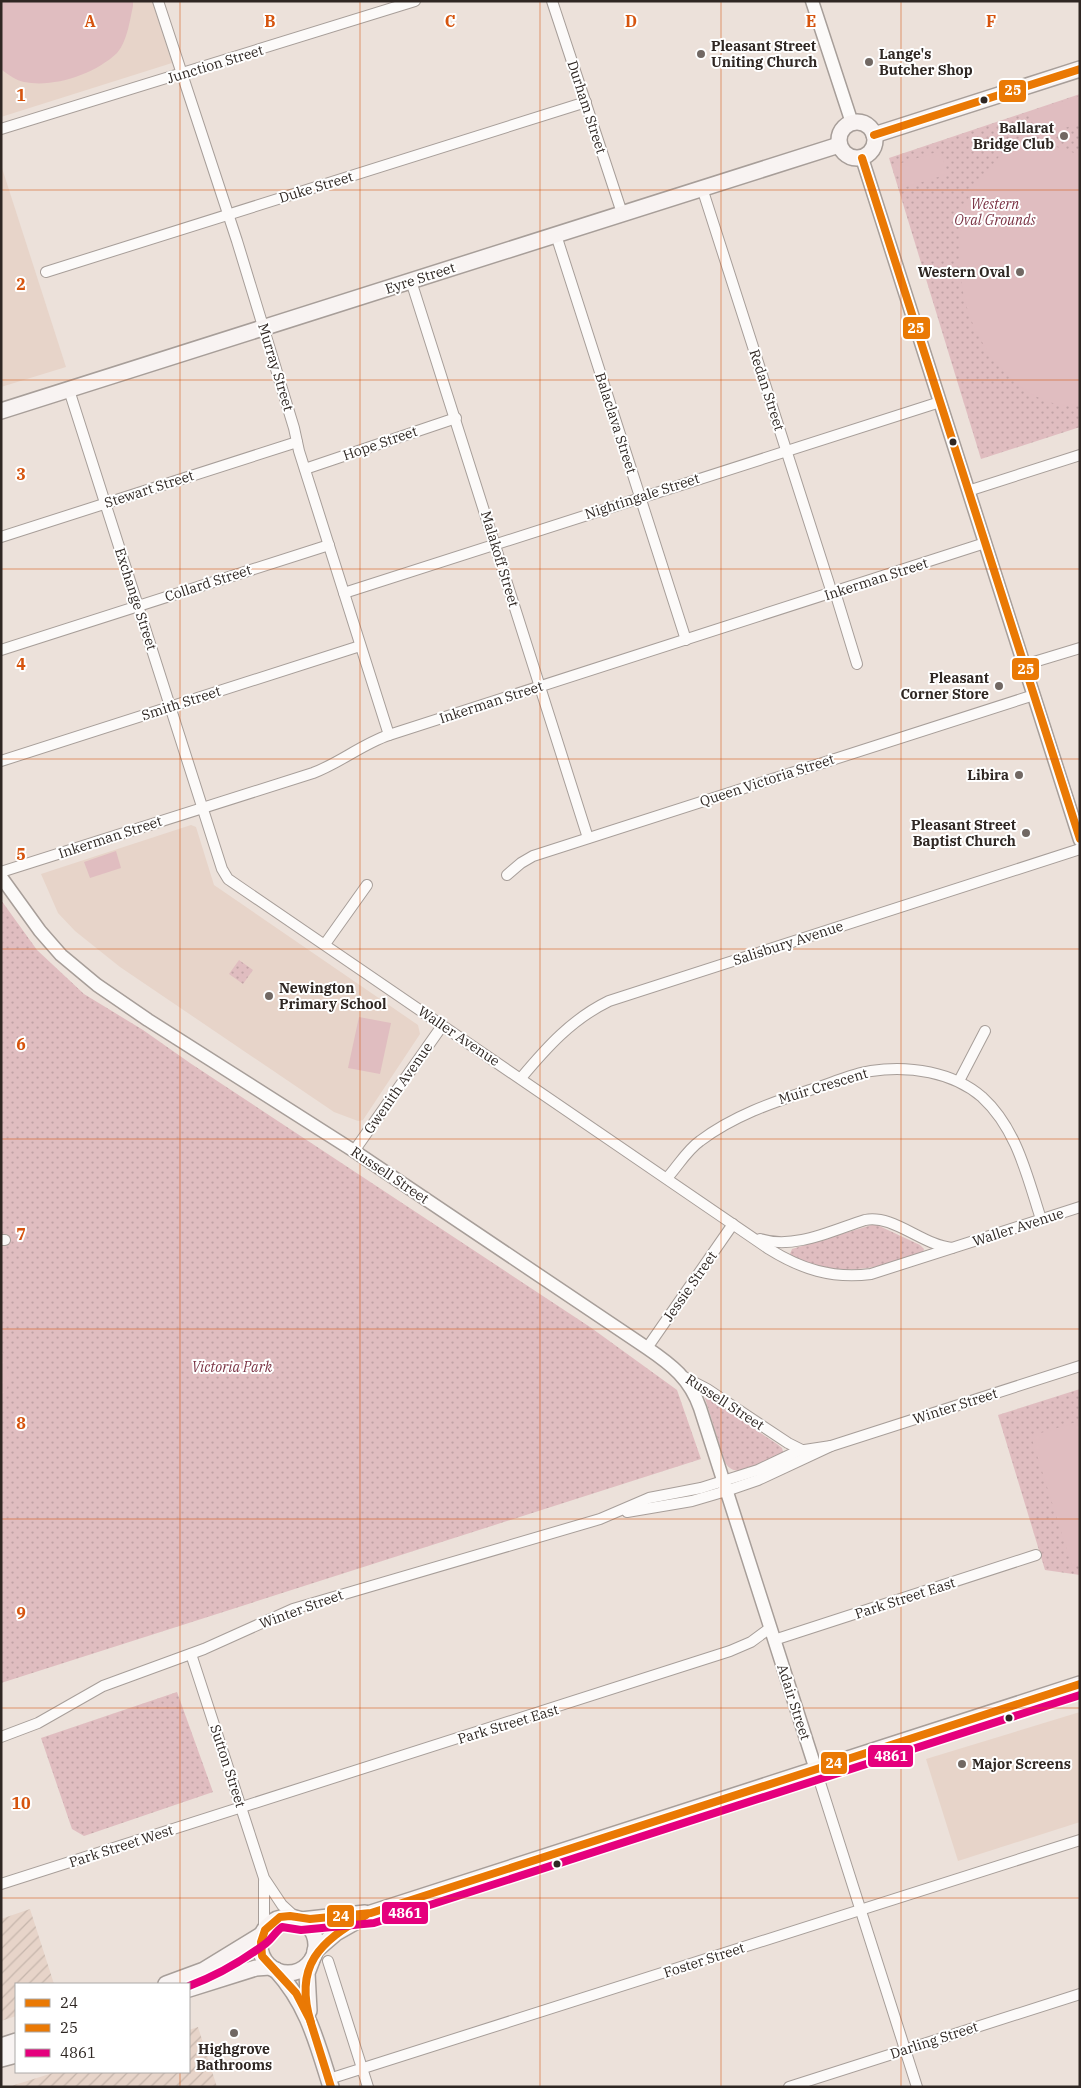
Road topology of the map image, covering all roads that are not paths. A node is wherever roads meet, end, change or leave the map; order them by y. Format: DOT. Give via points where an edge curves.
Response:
graph roads {
  1 [pos="158,1"];
  2 [pos="415,1"];
  3 [pos="552,1"];
  4 [pos="812,1"];
  5 [pos="1080,69"];
  6 [pos="182,73"];
  7 [pos="586,102"];
  8 [pos="852,123"];
  9 [pos="14,126"];
  10 [pos="1,129"];
  11 [pos="1,133"];
  12 [pos="874,135"];
  13 [pos="839,145"];
  14 [pos="862,158"];
  15 [pos="702,188"];
  16 [pos="622,214"];
  17 [pos="228,215"];
  18 [pos="556,235"];
  19 [pos="46,272"];
  20 [pos="411,281"];
  21 [pos="263,328"];
  22 [pos="70,390"];
  23 [pos="940,402"];
  24 [pos="1,412"];
  25 [pos="456,418"];
  26 [pos="297,442"];
  27 [pos="786,450"];
  28 [pos="1080,455"];
  29 [pos="305,469"];
  30 [pos="968,491"];
  31 [pos="640,497"];
  32 [pos="105,503"];
  33 [pos="1,537"];
  34 [pos="495,543"];
  35 [pos="985,543"];
  36 [pos="329,545"];
  37 [pos="834,592"];
  38 [pos="344,593"];
  39 [pos="138,605"];
  40 [pos="686,640"];
  41 [pos="360,646"];
  42 [pos="1080,648"];
  43 [pos="1,650"];
  44 [pos="858,664"];
  45 [pos="1024,665"];
  46 [pos="540,686"];
  47 [pos="1034,695"];
  48 [pos="170,707"];
  49 [pos="389,735"];
  50 [pos="1,761"];
  51 [pos="203,808"];
  52 [pos="588,838"];
  53 [pos="1080,840"];
  54 [pos="1080,849"];
  55 [pos="1,872"];
  56 [pos="506,875"];
  57 [pos="1,876"];
  58 [pos="367,885"];
  59 [pos="325,944"];
  60 [pos="442,1026"];
  61 [pos="985,1031"];
  62 [pos="521,1078"];
  63 [pos="959,1080"];
  64 [pos="354,1151"];
  65 [pos="667,1178"];
  66 [pos="1080,1207"];
  67 [pos="1041,1219"];
  68 [pos="733,1224"];
  69 [pos="752,1235"];
  70 [pos="956,1248"];
  71 [pos="647,1348"];
  72 [pos="1080,1366"];
  73 [pos="684,1377"];
  74 [pos="831,1446"];
  75 [pos="802,1450"];
  76 [pos="724,1486"];
  77 [pos="1036,1555"];
  78 [pos="772,1634"];
  79 [pos="191,1654"];
  80 [pos="1080,1684"];
  81 [pos="1,1737"];
  82 [pos="816,1770"];
  83 [pos="241,1808"];
  84 [pos="1080,1840"];
  85 [pos="264,1878"];
  86 [pos="1,1884"];
  87 [pos="863,1910"];
  88 [pos="371,1912"];
  89 [pos="298,1919"];
  90 [pos="263,1932"];
  91 [pos="314,1955"];
  92 [pos="328,1961"];
  93 [pos="273,1969"];
  94 [pos="169,1983"];
  95 [pos="190,1989"];
  96 [pos="1080,1994"];
  97 [pos="310,2020"];
  98 [pos="15,2041"];
  99 [pos="1,2046"];
  100 [pos="906,2049"];
  101 [pos="15,2055"];
  102 [pos="1,2060"];
  103 [pos="362,2068"];
  104 [pos="330,2083"];
  105 [pos="368,2087"];
  106 [pos="789,2087"];
  107 [pos="918,2087"];
  1 -- 6 [label="street, Murray Street"];
  2 -- 6 [label="street, Junction Street"];
  3 -- 7 [label="street, Durham Street"];
  4 -- 8 [label="street"];
  5 -- 12 [label="main road"];
  6 -- 9 [label="street, Junction Street"];
  6 -- 17 [label="street, Murray Street"];
  7 -- 16 [label="street, Durham Street"];
  7 -- 17 [label="street, Duke Street"];
  8 -- 12 [label="main road" via="866,125"];
  8 -- 13 [label="main road" via="841,131"];
  9 -- 10 [label="street, Junction Street"];
  9 -- 11 [label="street, Junction Street"];
  12 -- 14 [label="main road" via="873,149"];
  13 -- 14 [label="main road" via="848,156"];
  13 -- 15 [label="main road, Eyre Street"];
  14 -- 23 [label="street"];
  15 -- 16 [label="main road, Eyre Street"];
  15 -- 27 [label="street, Redan Street"];
  16 -- 18 [label="main road, Eyre Street"];
  17 -- 19 [label="street, Duke Street"];
  17 -- 21 [label="street, Murray Street"];
  18 -- 20 [label="main road, Eyre Street"];
  18 -- 31 [label="street, Balaclava Street"];
  20 -- 21 [label="main road, Eyre Street"];
  20 -- 25 [label="street, Malakoff Street"];
  21 -- 22 [label="main road, Eyre Street"];
  21 -- 26 [label="street, Murray Street"];
  22 -- 24 [label="main road, Eyre Street"];
  22 -- 32 [label="street, Exchange Street"];
  23 -- 27 [label="street, Nightingale Street"];
  23 -- 30 [label="street"];
  25 -- 29 [label="street, Hope Street"];
  25 -- 34 [label="street, Malakoff Street"];
  26 -- 29 [label="street, Murray Street"];
  26 -- 32 [label="street, Stewart Street"];
  27 -- 31 [label="street, Nightingale Street"];
  27 -- 37 [label="street, Redan Street"];
  28 -- 30 [label="street"];
  29 -- 36 [label="street, Murray Street"];
  30 -- 35 [label="street"];
  31 -- 34 [label="street, Nightingale Street"];
  31 -- 40 [label="street, Balaclava Street"];
  32 -- 33 [label="street, Stewart Street"];
  32 -- 39 [label="street, Exchange Street"];
  34 -- 38 [label="street, Nightingale Street"];
  34 -- 46 [label="street, Malakoff Street"];
  35 -- 37 [label="street, Inkerman Street"];
  35 -- 45 [label="street"];
  36 -- 38 [label="street, Murray Street"];
  36 -- 39 [label="street, Collard Street"];
  37 -- 40 [label="street, Inkerman Street"];
  37 -- 44 [label="street, Redan Street"];
  38 -- 41 [label="street, Murray Street"];
  39 -- 43 [label="street, Collard Street"];
  39 -- 48 [label="street, Exchange Street"];
  40 -- 46 [label="street, Inkerman Street"];
  41 -- 48 [label="street, Smith Street"];
  41 -- 49 [label="street, Murray Street"];
  42 -- 45 [label="street"];
  45 -- 47 [label="street"];
  46 -- 49 [label="street, Inkerman Street"];
  46 -- 52 [label="street, Malakoff Street"];
  47 -- 52 [label="street, Queen Victoria Street"];
  47 -- 53 [label="street"];
  48 -- 50 [label="street, Smith Street"];
  48 -- 51 [label="street, Exchange Street"];
  49 -- 51 [label="street, Inkerman Street" via="363,745 318,771"];
  51 -- 55 [label="street, Inkerman Street"];
  51 -- 59 [label="street, Waller Avenue" via="226,877"];
  52 -- 56 [label="street, Queen Victoria Street" via="528,858"];
  54 -- 62 [label="street, Salisbury Avenue" via="617,998 585,1014 564,1030"];
  57 -- 64 [label="street, Russell Street" via="40,931 83,974 148,1020"];
  58 -- 59 [label="street"];
  59 -- 60 [label="street, Waller Avenue"];
  60 -- 62 [label="street, Waller Avenue"];
  60 -- 64 [label="street, Gwenith Avenue"];
  61 -- 63 [label="street"];
  62 -- 65 [label="street, Waller Avenue"];
  63 -- 65 [label="street, Muir Crescent" via="921,1070 870,1071 766,1104 698,1142"];
  63 -- 67 [label="street, Muir Crescent" via="1003,1120 1019,1152"];
  64 -- 71 [label="street, Russell Street"];
  65 -- 68 [label="street, Waller Avenue"];
  66 -- 67 [label="street, Waller Avenue"];
  67 -- 70 [label="street, Waller Avenue"];
  68 -- 69 [label="street, Waller Avenue"];
  68 -- 71 [label="street, Jessie Street"];
  69 -- 70 [label="street, Waller Avenue" via="775,1242 789,1242 877,1218 932,1244"];
  69 -- 70 [label="street, Waller Avenue" via="769,1249 802,1267 841,1275 882,1271"];
  71 -- 73 [label="street, Russell Street"];
  72 -- 74 [label="street, Winter Street"];
  73 -- 75 [label="street, Russell Street"];
  73 -- 76 [label="street, Adair Street" via="696,1398"];
  74 -- 75 [label="street, Winter Street"];
  74 -- 76 [label="street, Winter Street" via="762,1478"];
  75 -- 76 [label="street, Winter Street"];
  76 -- 78 [label="street, Adair Street"];
  76 -- 79 [label="street, Winter Street" via="649,1498 613,1514 311,1603"];
  77 -- 78 [label="street, Park Street East"];
  78 -- 82 [label="street, Adair Street"];
  78 -- 83 [label="street, Park Street East" via="730,1651"];
  79 -- 81 [label="street, Winter Street" via="103,1686 38,1723"];
  79 -- 83 [label="street, Sutton Street"];
  80 -- 82 [label="main road"];
  82 -- 87 [label="street, Adair Street"];
  82 -- 88 [label="main road"];
  83 -- 85 [label="street, Sutton Street"];
  83 -- 86 [label="street, Park Street West"];
  84 -- 87 [label="street, Foster Street"];
  85 -- 89 [label="street, Sutton Street" via="282,1905"];
  85 -- 90 [label="street, Sutton Street"];
  87 -- 100 [label="street, Adair Street"];
  87 -- 103 [label="street, Foster Street"];
  88 -- 89 [label="main road"];
  88 -- 91 [label="main road" via="336,1932"];
  89 -- 90 [label="main road" via="278,1918"];
  89 -- 91 [label="main road" via="313,1933"];
  90 -- 93 [label="main road" via="262,1956"];
  90 -- 94 [label="main road" via="204,1970"];
  91 -- 93 [label="main road" via="305,1967 296,1972"];
  91 -- 97 [label="main road" via="306,1987"];
  92 -- 103 [label="street"];
  93 -- 95 [label="main road" via="256,1968"];
  93 -- 97 [label="main road" via="296,1993"];
  96 -- 100 [label="street, Darling Street"];
  97 -- 104 [label="main road"];
  98 -- 99 [label="main road"];
  100 -- 106 [label="street, Darling Street"];
  100 -- 107 [label="street, Adair Street"];
  101 -- 102 [label="main road"];
  103 -- 104 [label="street, Foster Street"];
  103 -- 105 [label="street"];
}
